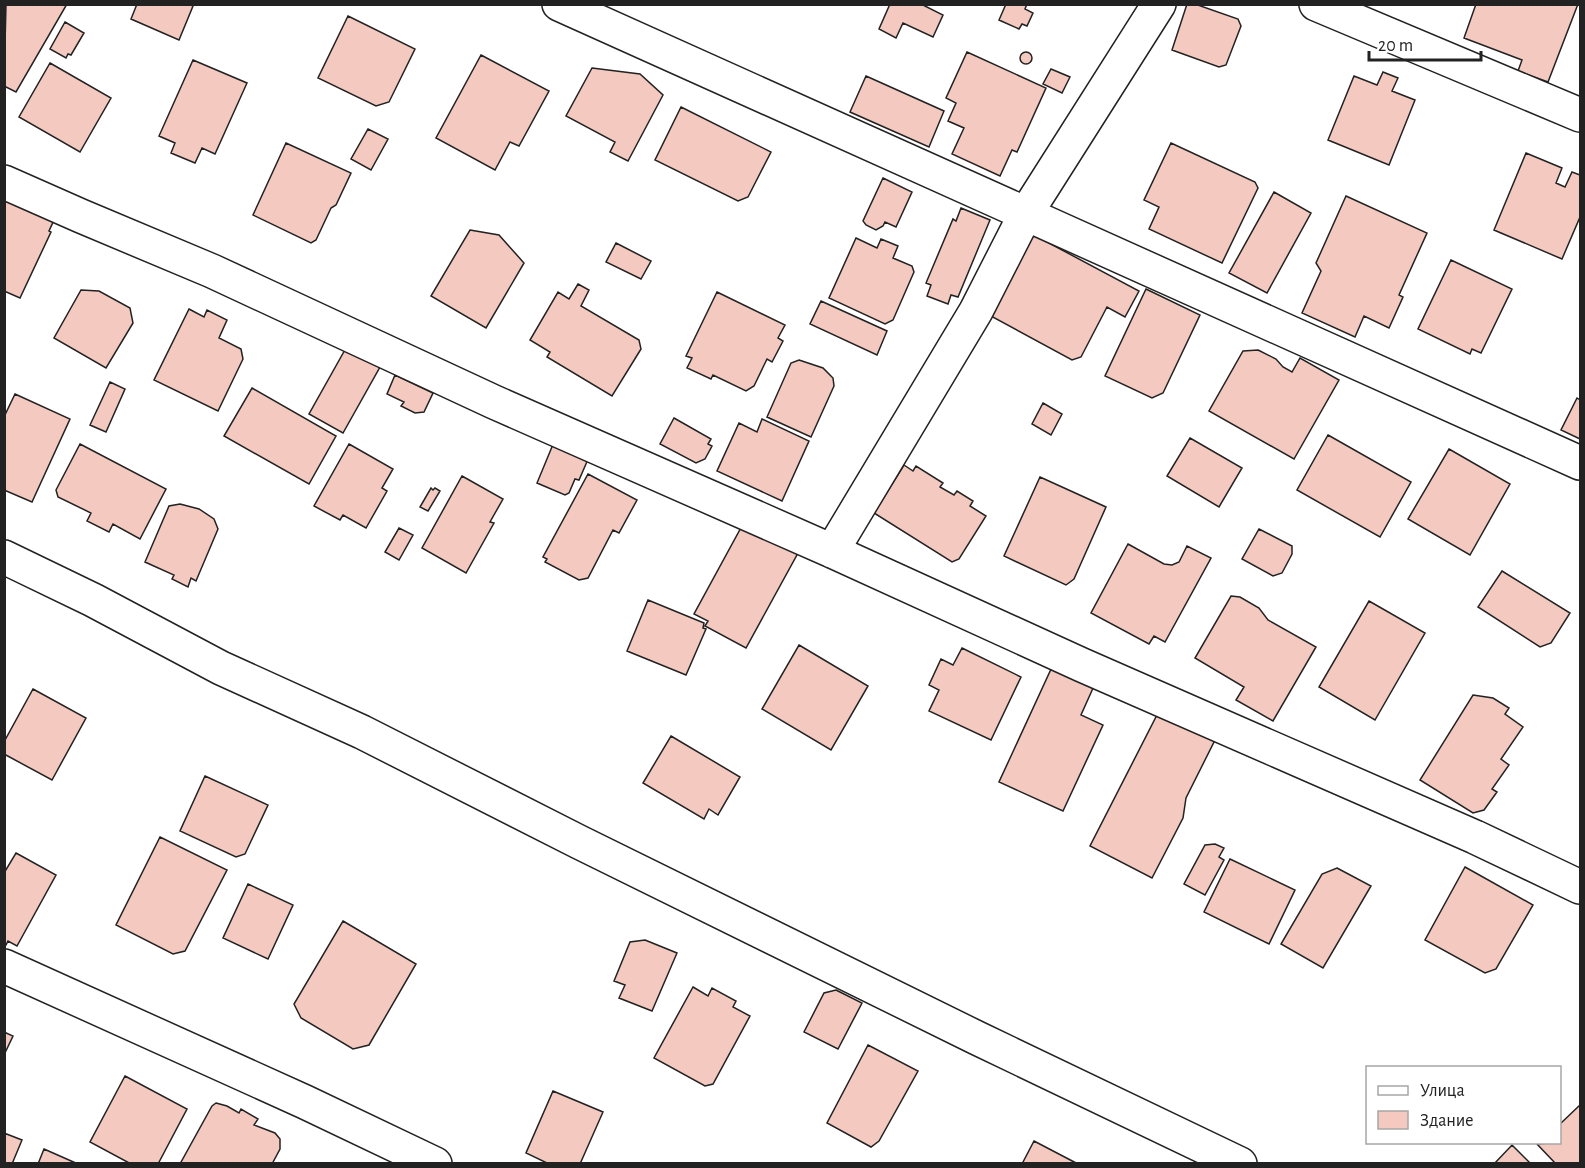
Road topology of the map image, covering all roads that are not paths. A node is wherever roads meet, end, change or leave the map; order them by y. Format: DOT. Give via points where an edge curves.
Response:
graph roads {
  1 [pos="559,4"];
  2 [pos="1159,4"];
  3 [pos="1316,4"];
  4 [pos="1581,115"];
  5 [pos="4,182"];
  6 [pos="1025,215"];
  7 [pos="1581,463"];
  8 [pos="832,551"];
  9 [pos="4,557"];
  10 [pos="1581,887"];
  11 [pos="4,966"];
  12 [pos="435,1164"];
  13 [pos="1240,1164"];
  1 -- 6 [label="street"];
  2 -- 6 [label="street"];
  3 -- 4 [label="street"];
  5 -- 8 [label="street" via="212,271 494,402"];
  6 -- 7 [label="street"];
  6 -- 8 [label="street" via="976,311"];
  8 -- 10 [label="street"];
  9 -- 13 [label="street" via="221,668 362,732 1007,1053"];
  11 -- 12 [label="street"];
}
